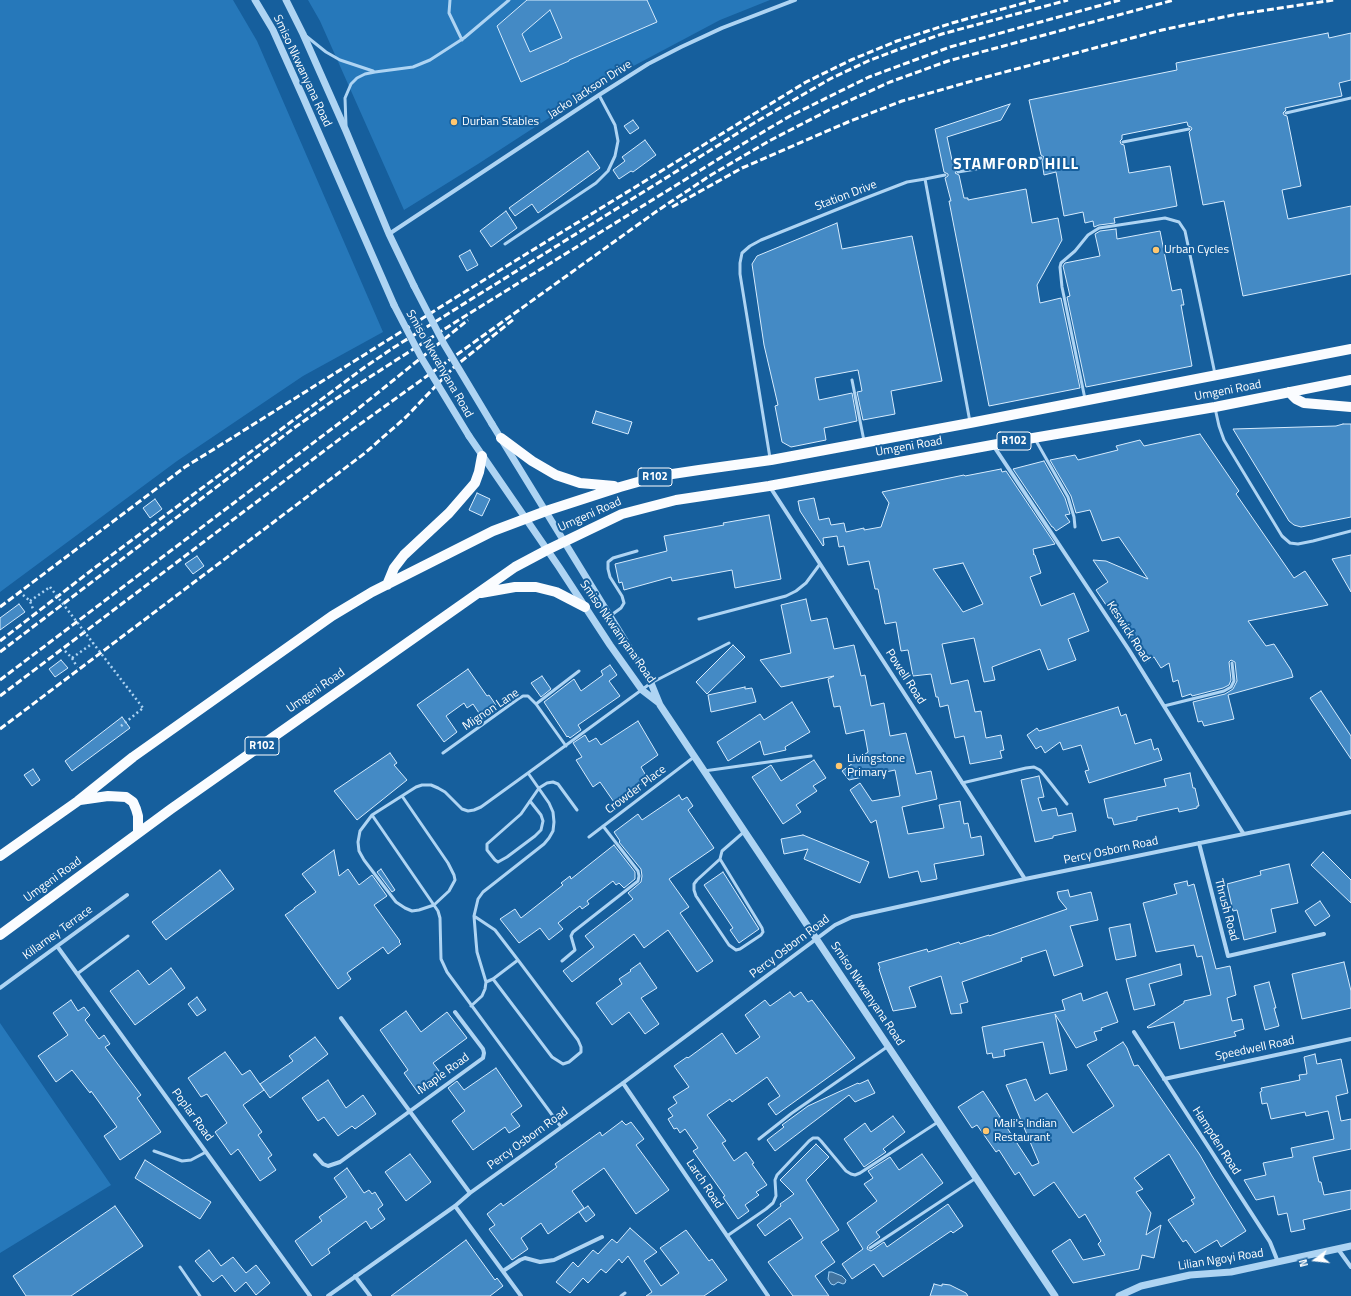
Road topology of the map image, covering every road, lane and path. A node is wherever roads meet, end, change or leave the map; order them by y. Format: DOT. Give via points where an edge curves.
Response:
graph roads {
  1 [pos="255,0"];
  2 [pos="286,0"];
  3 [pos="450,0"];
  4 [pos="509,0"];
  5 [pos="795,0"];
  6 [pos="303,34"];
  7 [pos="462,40"];
  8 [pos="375,72"];
  9 [pos="599,95"];
  10 [pos="1351,98"];
  11 [pos="1286,113"];
  12 [pos="1189,129"];
  13 [pos="346,131"];
  14 [pos="1123,142"];
  15 [pos="1041,158"];
  16 [pos="958,172"];
  17 [pos="944,175"];
  18 [pos="924,179"];
  19 [pos="389,234"];
  20 [pos="505,244"];
  21 [pos="1351,349"];
  22 [pos="1215,375"];
  23 [pos="852,380"];
  24 [pos="1351,380"];
  25 [pos="1289,392"];
  26 [pos="1086,401"];
  27 [pos="1215,407"];
  28 [pos="1351,407"];
  29 [pos="970,424"];
  30 [pos="501,438"];
  31 [pos="1035,438"];
  32 [pos="864,443"];
  33 [pos="992,445"];
  34 [pos="482,456"];
  35 [pos="771,460"];
  36 [pos="769,486"];
  37 [pos="620,487"];
  38 [pos="546,511"];
  39 [pos="525,519"];
  40 [pos="1075,527"];
  41 [pos="1351,531"];
  42 [pos="565,541"];
  43 [pos="547,550"];
  44 [pos="637,551"];
  45 [pos="820,564"];
  46 [pos="387,585"];
  47 [pos="476,594"];
  48 [pos="23,595"];
  49 [pos="30,601"];
  50 [pos="585,606"];
  51 [pos="33,609"];
  52 [pos="610,616"];
  53 [pos="699,619"];
  54 [pos="93,643"];
  55 [pos="729,643"];
  56 [pos="64,651"];
  57 [pos="72,658"];
  58 [pos="1232,663"];
  59 [pos="77,668"];
  60 [pos="579,671"];
  61 [pos="651,683"];
  62 [pos="642,690"];
  63 [pos="536,704"];
  64 [pos="660,705"];
  65 [pos="1164,706"];
  66 [pos="121,726"];
  67 [pos="566,746"];
  68 [pos="444,753"];
  69 [pos="812,756"];
  70 [pos="694,757"];
  71 [pos="704,771"];
  72 [pos="528,774"];
  73 [pos="962,783"];
  74 [pos="539,788"];
  75 [pos="402,796"];
  76 [pos="78,801"];
  77 [pos="530,801"];
  78 [pos="1067,804"];
  79 [pos="577,810"];
  80 [pos="1351,812"];
  81 [pos="372,815"];
  82 [pos="603,826"];
  83 [pos="745,832"];
  84 [pos="138,834"];
  85 [pos="1243,834"];
  86 [pos="589,837"];
  87 [pos="1199,843"];
  88 [pos="0,856"];
  89 [pos="720,859"];
  90 [pos="1025,879"];
  91 [pos="127,895"];
  92 [pos="434,905"];
  93 [pos="474,916"];
  94 [pos="1324,934"];
  95 [pos="0,935"];
  96 [pos="128,936"];
  97 [pos="817,940"];
  98 [pos="57,946"];
  99 [pos="518,960"];
  100 [pos="562,961"];
  101 [pos="77,974"];
  102 [pos="493,979"];
  103 [pos="486,982"];
  104 [pos="0,988"];
  105 [pos="471,1006"];
  106 [pos="455,1012"];
  107 [pos="341,1018"];
  108 [pos="1134,1032"];
  109 [pos="1351,1039"];
  110 [pos="889,1046"];
  111 [pos="1164,1079"];
  112 [pos="623,1083"];
  113 [pos="410,1111"];
  114 [pos="938,1122"];
  115 [pos="561,1127"];
  116 [pos="758,1139"];
  117 [pos="154,1151"];
  118 [pos="206,1152"];
  119 [pos="315,1155"];
  120 [pos="976,1178"];
  121 [pos="470,1193"];
  122 [pos="455,1206"];
  123 [pos="727,1236"];
  124 [pos="602,1237"];
  125 [pos="1351,1246"];
  126 [pos="870,1248"];
  127 [pos="1338,1249"];
  128 [pos="1278,1262"];
  129 [pos="180,1267"];
  130 [pos="1351,1267"];
  131 [pos="503,1272"];
  132 [pos="355,1276"];
  133 [pos="625,1293"];
  134 [pos="200,1296"];
  135 [pos="310,1296"];
  136 [pos="328,1296"];
  137 [pos="370,1296"];
  138 [pos="521,1296"];
  139 [pos="621,1296"];
  140 [pos="768,1296"];
  141 [pos="1055,1296"];
  142 [pos="1119,1296"];
  1 -- 34 [label="street, Smiso Nkwanyana Road, bridge" via="303,97 394,305 421,358"];
  2 -- 6 [label="street, Smiso Nkwanyana Road"];
  3 -- 7 [label="lane" via="449,13"];
  4 -- 7 [label="lane"];
  5 -- 9 [label="street, Jacko Jackson Drive" via="736,22 681,47"];
  6 -- 8 [label="lane" via="340,60"];
  6 -- 13 [label="street, Smiso Nkwanyana Road"];
  7 -- 8 [label="lane" via="430,60 413,67"];
  8 -- 13 [label="lane" via="357,78 347,91"];
  9 -- 19 [label="street, Jacko Jackson Drive"];
  9 -- 20 [label="lane" via="615,126 618,141 608,171 596,183"];
  10 -- 11 [label="lane"];
  12 -- 14 [label="lane"];
  13 -- 19 [label="street, Smiso Nkwanyana Road"];
  15 -- 16 [label="lane"];
  17 -- 18 [label="lane"];
  18 -- 29 [label="lane"];
  18 -- 35 [label="lane, Station Drive" via="907,182 761,240 742,253 740,274"];
  19 -- 30 [label="street, Smiso Nkwanyana Road, bridge" via="444,344"];
  21 -- 22 [label="main road, Umgeni Road / R102"];
  22 -- 26 [label="main road, Umgeni Road / R102"];
  22 -- 26 [label="lane" via="1185,231 1179,222 1165,218 1100,228 1088,235 1060,267"];
  23 -- 32 [label="lane"];
  24 -- 25 [label="main road, Umgeni Road / R102"];
  25 -- 27 [label="main road, Umgeni Road / R102"];
  25 -- 28 [label="main road" via="1304,403"];
  26 -- 29 [label="main road, Umgeni Road / R102"];
  27 -- 31 [label="main road, Umgeni Road / R102"];
  27 -- 41 [label="lane" via="1224,440 1282,536 1290,543 1298,544"];
  29 -- 32 [label="main road, Umgeni Road / R102"];
  30 -- 37 [label="main road" via="556,475 580,483"];
  30 -- 38 [label="street, Smiso Nkwanyana Road"];
  31 -- 33 [label="main road, Umgeni Road / R102"];
  31 -- 40 [label="lane" via="1068,497"];
  32 -- 35 [label="main road, Umgeni Road / R102"];
  33 -- 36 [label="main road, Umgeni Road / R102"];
  33 -- 65 [label="street, Keswick Road"];
  34 -- 39 [label="street, Smiso Nkwanyana Road"];
  34 -- 46 [label="main road" via="474,483 449,513 404,555 394,568"];
  35 -- 37 [label="main road, Umgeni Road / R102" via="659,476"];
  36 -- 42 [label="main road, Umgeni Road / R102" via="702,495 650,506 622,514"];
  36 -- 45 [label="street, Powell Road"];
  37 -- 38 [label="main road, Umgeni Road / R102"];
  38 -- 39 [label="main road, Umgeni Road / R102"];
  38 -- 42 [label="street, Smiso Nkwanyana Road"];
  39 -- 43 [label="street, Smiso Nkwanyana Road"];
  39 -- 46 [label="main road, Umgeni Road / R102" via="492,531"];
  42 -- 43 [label="main road, Umgeni Road / R102"];
  42 -- 52 [label="street, Smiso Nkwanyana Road"];
  43 -- 47 [label="main road, Umgeni Road / R102" via="515,567"];
  43 -- 50 [label="street, Smiso Nkwanyana Road"];
  44 -- 52 [label="lane" via="608,562 610,577 624,603 622,608"];
  45 -- 53 [label="lane" via="806,583 786,596"];
  45 -- 73 [label="street, Powell Road"];
  46 -- 76 [label="main road, Umgeni Road / R102" via="332,616 293,643 134,757"];
  47 -- 50 [label="main road" via="515,587 536,587 556,592"];
  47 -- 84 [label="main road, Umgeni Road / R102"];
  48 -- 49 [label="path"];
  49 -- 51 [label="path"];
  49 -- 54 [label="path, bridge" via="50,587"];
  50 -- 62 [label="street, Smiso Nkwanyana Road"];
  52 -- 61 [label="street, Smiso Nkwanyana Road"];
  54 -- 57 [label="path"];
  54 -- 66 [label="path, bridge" via="143,708"];
  55 -- 61 [label="lane"];
  56 -- 57 [label="path"];
  57 -- 59 [label="path"];
  58 -- 65 [label="lane" via="1234,681 1231,687"];
  60 -- 63 [label="lane"];
  61 -- 62 [label="lane"];
  61 -- 64 [label="street, Smiso Nkwanyana Road"];
  62 -- 64 [label="street, Smiso Nkwanyana Road"];
  62 -- 67 [label="lane"];
  63 -- 67 [label="lane, Mignon Lane"];
  63 -- 68 [label="lane, Mignon Lane" via="528,696 523,696"];
  64 -- 70 [label="street, Smiso Nkwanyana Road"];
  65 -- 85 [label="street, Keswick Road"];
  67 -- 72 [label="lane"];
  69 -- 71 [label="lane"];
  70 -- 71 [label="street, Smiso Nkwanyana Road"];
  70 -- 82 [label="lane, Crowder Place"];
  71 -- 83 [label="street, Smiso Nkwanyana Road"];
  72 -- 74 [label="lane"];
  72 -- 75 [label="lane" via="474,810 462,809 445,792 430,785 416,787"];
  73 -- 78 [label="lane" via="1034,767 1040,770"];
  73 -- 90 [label="street, Powell Road"];
  74 -- 77 [label="lane"];
  74 -- 79 [label="lane" via="547,783 558,784"];
  74 -- 93 [label="lane" via="553,812 553,831 544,844 483,892 478,899"];
  75 -- 81 [label="lane"];
  75 -- 92 [label="lane" via="454,875 449,890"];
  76 -- 84 [label="main road" via="108,796 126,797 136,809"];
  76 -- 88 [label="main road, Umgeni Road / R102"];
  77 -- 77 [label="lane" via="541,815 541,830 498,862 487,850 487,844 521,814"];
  80 -- 85 [label="street, Percy Osborn Road"];
  81 -- 92 [label="lane"];
  81 -- 92 [label="lane" via="360,831 358,842 364,860 396,902 405,908 412,911"];
  82 -- 86 [label="lane, Crowder Place"];
  82 -- 100 [label="lane" via="640,876 638,881 573,932 574,950"];
  83 -- 89 [label="lane" via="722,852"];
  83 -- 97 [label="street, Smiso Nkwanyana Road"];
  84 -- 95 [label="main road, Umgeni Road / R102"];
  85 -- 87 [label="street, Percy Osborn Road"];
  87 -- 90 [label="street, Percy Osborn Road"];
  87 -- 94 [label="street, Thrush Road" via="1228,956"];
  89 -- 89 [label="lane" via="763,932 736,950 728,946 694,890 697,880"];
  90 -- 97 [label="street, Percy Osborn Road" via="852,917 835,925"];
  91 -- 98 [label="street, Killarney Terrace"];
  92 -- 105 [label="lane" via="440,918 440,953 443,965"];
  93 -- 99 [label="lane" via="495,930"];
  93 -- 103 [label="lane" via="477,952"];
  96 -- 101 [label="lane"];
  97 -- 110 [label="street, Smiso Nkwanyana Road"];
  97 -- 112 [label="street, Percy Osborn Road"];
  98 -- 101 [label="street, Poplar Road"];
  98 -- 104 [label="street, Killarney Terrace"];
  99 -- 102 [label="lane"];
  99 -- 102 [label="lane" via="578,1040 581,1047 578,1056 563,1064 552,1057"];
  101 -- 118 [label="street, Poplar Road"];
  102 -- 103 [label="lane"];
  103 -- 105 [label="lane" via="482,996"];
  105 -- 115 [label="lane"];
  106 -- 113 [label="street, Maple Road" via="483,1049 483,1058"];
  107 -- 113 [label="street"];
  108 -- 111 [label="street, Hampden Road"];
  109 -- 111 [label="street, Speedwell Road"];
  110 -- 114 [label="street, Smiso Nkwanyana Road"];
  110 -- 116 [label="lane"];
  111 -- 128 [label="street, Hampden Road" via="1270,1242"];
  112 -- 115 [label="street, Percy Osborn Road"];
  112 -- 123 [label="street, Larch Road"];
  113 -- 119 [label="street, Maple Road" via="340,1162 328,1166"];
  113 -- 121 [label="street"];
  114 -- 120 [label="street, Smiso Nkwanyana Road"];
  114 -- 123 [label="lane" via="855,1175 846,1171 821,1141 814,1138 777,1175 776,1196 773,1202"];
  115 -- 121 [label="street, Percy Osborn Road"];
  117 -- 118 [label="lane" via="182,1161 191,1160"];
  118 -- 135 [label="street, Poplar Road"];
  120 -- 126 [label="lane"];
  120 -- 141 [label="street, Smiso Nkwanyana Road"];
  121 -- 122 [label="street, Percy Osborn Road"];
  122 -- 131 [label="street"];
  122 -- 132 [label="street, Percy Osborn Road"];
  123 -- 140 [label="street, Larch Road"];
  124 -- 131 [label="street" via="554,1260 540,1262 525,1258"];
  125 -- 127 [label="street, Lilian Ngoyi Road"];
  127 -- 128 [label="street, Lilian Ngoyi Road"];
  127 -- 130 [label="street"];
  128 -- 142 [label="street, Lilian Ngoyi Road" via="1231,1272 1190,1275 1141,1286"];
  129 -- 134 [label="lane"];
  131 -- 138 [label="street"];
  132 -- 136 [label="street, Percy Osborn Road"];
  132 -- 137 [label="street"];
  133 -- 139 [label="lane"];
}
